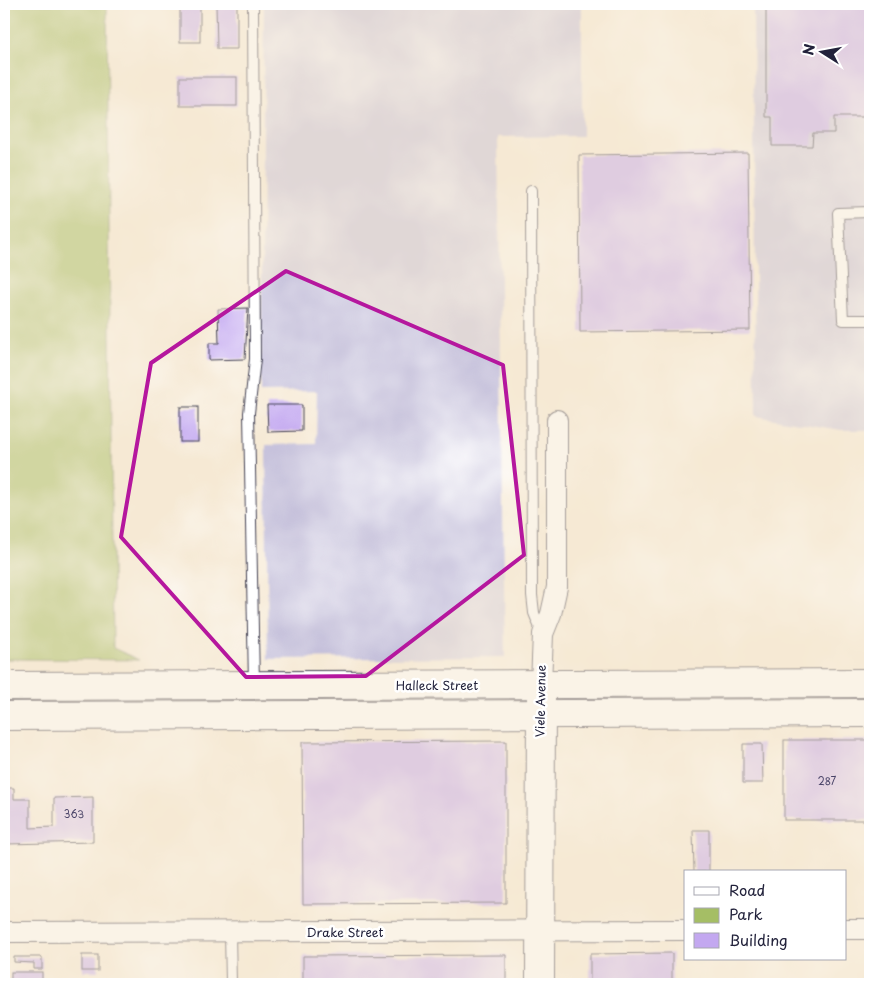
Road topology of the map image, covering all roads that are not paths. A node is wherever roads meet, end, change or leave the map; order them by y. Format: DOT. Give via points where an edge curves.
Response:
graph roads {
  1 [pos="253,4"];
  2 [pos="531,191"];
  3 [pos="870,212"];
  4 [pos="870,320"];
  5 [pos="557,420"];
  6 [pos="542,634"];
  7 [pos="870,683"];
  8 [pos="541,684"];
  9 [pos="254,685"];
  10 [pos="4,686"];
  11 [pos="870,713"];
  12 [pos="4,716"];
  13 [pos="540,716"];
  14 [pos="846,929"];
  15 [pos="870,929"];
  16 [pos="684,930"];
  17 [pos="540,931"];
  18 [pos="4,932"];
  19 [pos="230,932"];
  20 [pos="231,984"];
  21 [pos="540,984"];
  1 -- 9 [label="lane" via="255,359 249,413"];
  2 -- 6 [label="lane" via="532,595 534,613"];
  3 -- 4 [label="lane" via="838,213 843,320"];
  5 -- 6 [label="street, Viele Avenue" via="557,587"];
  6 -- 8 [label="street, Viele Avenue"];
  7 -- 8 [label="main road, Halleck Street"];
  8 -- 9 [label="main road, Halleck Street"];
  8 -- 13 [label="main road, Viele Avenue"];
  9 -- 10 [label="main road, Halleck Street"];
  11 -- 13 [label="main road"];
  12 -- 13 [label="main road"];
  13 -- 17 [label="main road, Viele Avenue"];
  14 -- 15 [label="street"];
  16 -- 17 [label="street, Drake Street"];
  17 -- 19 [label="street, Drake Street"];
  17 -- 21 [label="main road, Viele Avenue"];
  18 -- 19 [label="street, Drake Street"];
  19 -- 20 [label="lane"];
}
